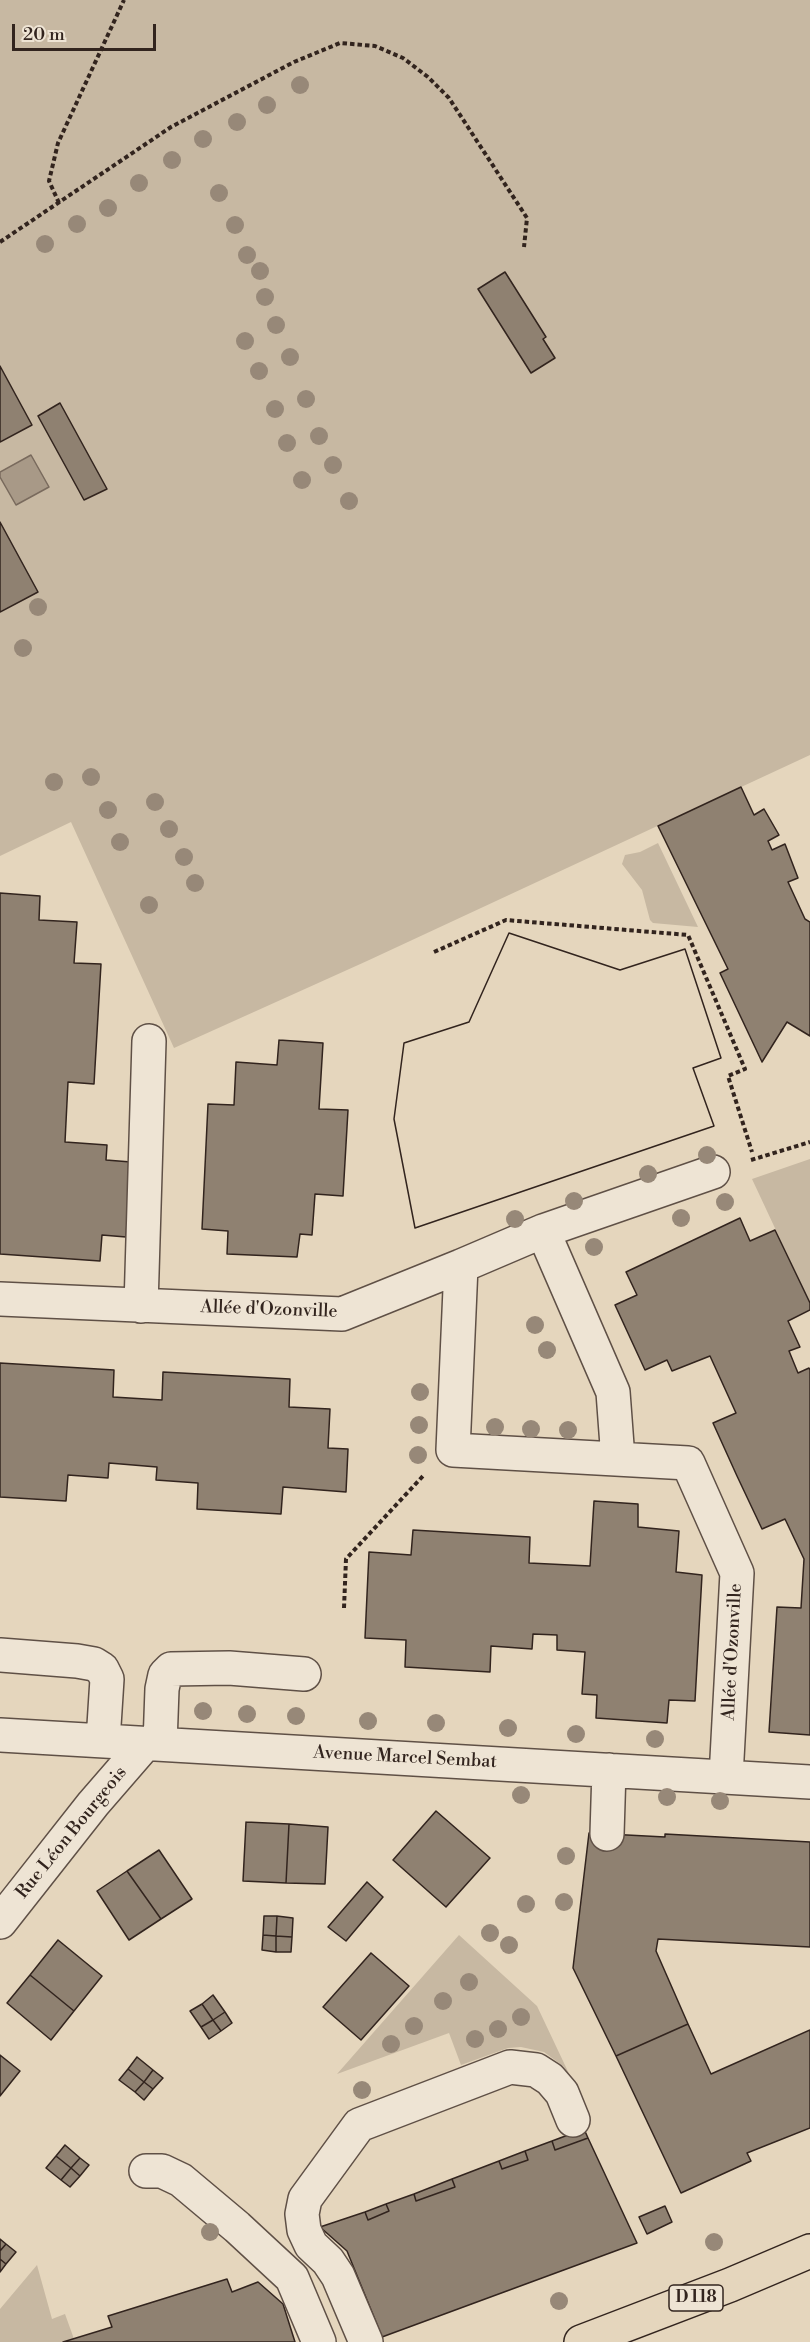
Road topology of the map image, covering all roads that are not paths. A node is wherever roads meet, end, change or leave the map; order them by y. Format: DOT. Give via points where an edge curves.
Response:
graph roads {
  1 [pos="149,1041"];
  2 [pos="713,1172"];
  3 [pos="543,1231"];
  4 [pos="461,1266"];
  5 [pos="0,1299"];
  6 [pos="141,1306"];
  7 [pos="618,1459"];
  8 [pos="0,1655"];
  9 [pos="304,1674"];
  10 [pos="0,1735"];
  11 [pos="103,1741"];
  12 [pos="152,1744"];
  13 [pos="609,1770"];
  14 [pos="726,1777"];
  15 [pos="810,1782"];
  16 [pos="607,1834"];
  17 [pos="0,1922"];
  18 [pos="573,2120"];
  19 [pos="146,2171"];
  20 [pos="810,2251"];
  21 [pos="319,2342"];
  22 [pos="366,2342"];
  23 [pos="581,2342"];
  1 -- 6 [label="street"];
  2 -- 3 [label="street, Allée d'Ozonville"];
  3 -- 4 [label="street, Allée d'Ozonville"];
  3 -- 7 [label="street" via="613,1392"];
  4 -- 6 [label="street, Allée d'Ozonville" via="342,1314"];
  4 -- 7 [label="street, Allée d'Ozonville" via="453,1450"];
  5 -- 6 [label="street, Allée d'Ozonville"];
  7 -- 14 [label="street, Allée d'Ozonville" via="688,1463 737,1574"];
  8 -- 11 [label="street" via="77,1661 102,1669 107,1679"];
  9 -- 12 [label="street" via="230,1668 171,1669 165,1675"];
  10 -- 11 [label="street, Avenue Marcel Sembat"];
  11 -- 12 [label="street, Avenue Marcel Sembat"];
  12 -- 13 [label="street, Avenue Marcel Sembat"];
  12 -- 17 [label="street, Rue Léon Bourgeois" via="93,1804"];
  13 -- 14 [label="street, Avenue Marcel Sembat"];
  13 -- 16 [label="street"];
  14 -- 15 [label="street, Avenue Marcel Sembat"];
  18 -- 22 [label="street" via="562,2094 550,2079 536,2070 510,2067 359,2125 305,2199 302,2214 311,2246 338,2276"];
  19 -- 21 [label="street" via="162,2171 181,2180 292,2278"];
  20 -- 23 [label="main road, D 118"];
}
